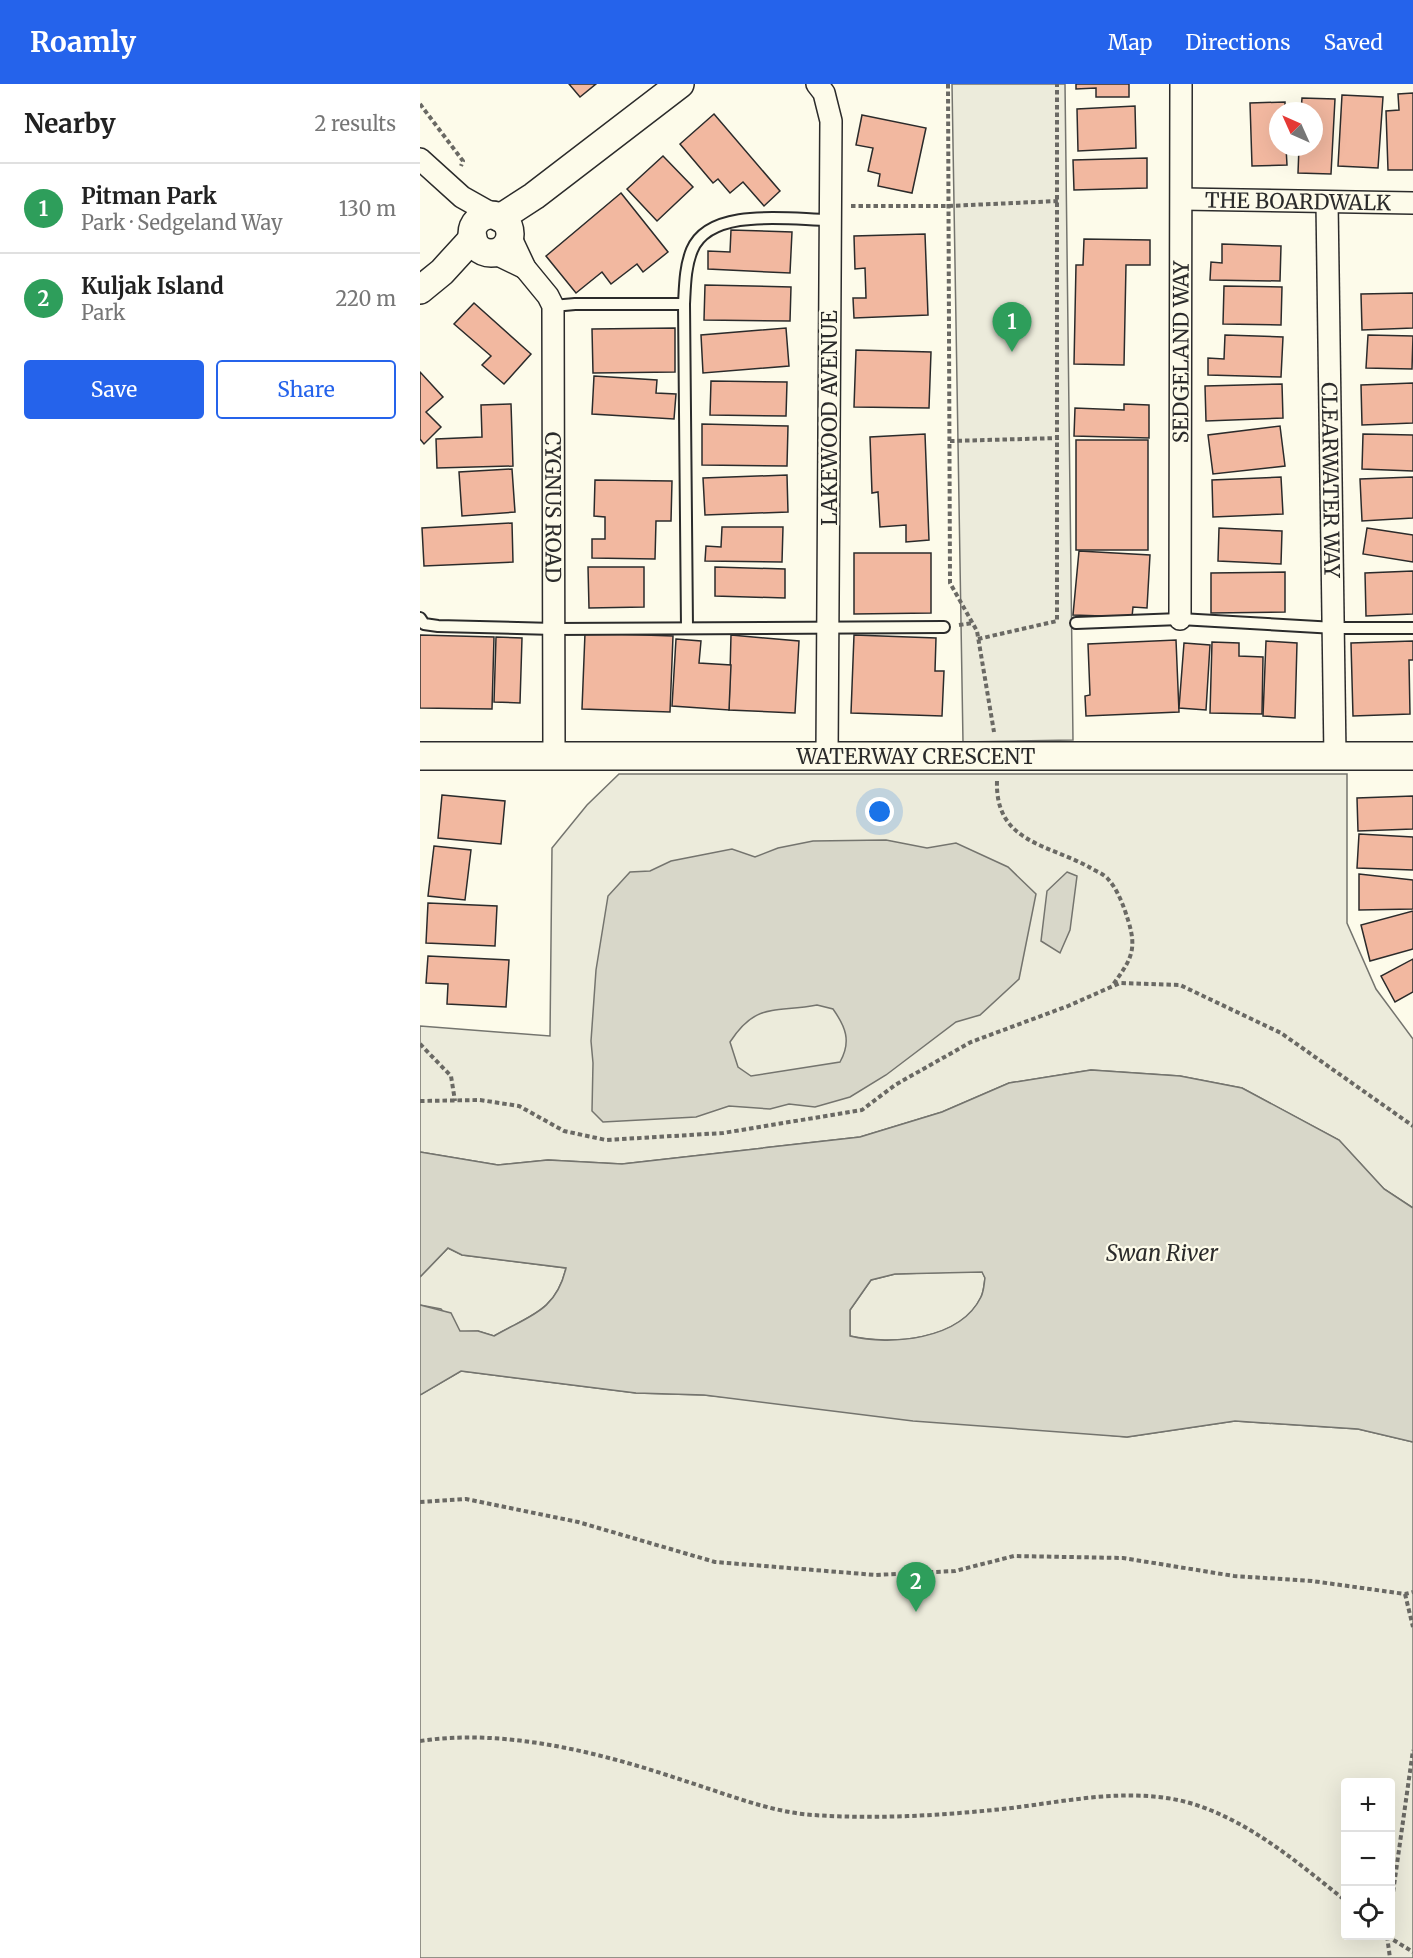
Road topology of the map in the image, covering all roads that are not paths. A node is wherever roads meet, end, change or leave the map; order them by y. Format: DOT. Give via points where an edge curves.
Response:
graph roads {
  1 [pos="680,84"];
  2 [pos="817,84"];
  3 [pos="1181,84"];
  4 [pos="420,159"];
  5 [pos="1182,200"];
  6 [pos="1326,202"];
  7 [pos="1413,203"];
  8 [pos="829,213"];
  9 [pos="492,234"];
  10 [pos="420,290"];
  11 [pos="684,304"];
  12 [pos="553,306"];
  13 [pos="420,618"];
  14 [pos="1180,620"];
  15 [pos="1076,623"];
  16 [pos="828,627"];
  17 [pos="944,627"];
  18 [pos="687,628"];
  19 [pos="1335,628"];
  20 [pos="1413,628"];
  21 [pos="554,629"];
  22 [pos="554,755"];
  23 [pos="827,755"];
  24 [pos="420,756"];
  25 [pos="1335,756"];
  26 [pos="1413,756"];
  1 -- 9 [label="street" via="534,196"];
  2 -- 8 [label="street, LAKEWOOD AVENUE" via="824,93 831,121"];
  3 -- 5 [label="street, SEDGELAND WAY"];
  4 -- 9 [label="street" via="456,192"];
  5 -- 6 [label="street, THE BOARDWALK"];
  5 -- 14 [label="street, SEDGELAND WAY"];
  6 -- 7 [label="street, THE BOARDWALK"];
  6 -- 19 [label="street, CLEARWATER WAY"];
  8 -- 11 [label="lane" via="739,219 701,235 687,269"];
  8 -- 16 [label="street, LAKEWOOD AVENUE"];
  9 -- 10 [label="street"];
  9 -- 12 [label="street" via="525,268"];
  11 -- 12 [label="lane"];
  11 -- 18 [label="lane"];
  12 -- 21 [label="street, CYGNUS ROAD"];
  13 -- 21 [label="lane" via="424,624 438,626"];
  14 -- 15 [label="lane"];
  14 -- 19 [label="lane"];
  16 -- 17 [label="lane"];
  16 -- 18 [label="lane"];
  16 -- 23 [label="street, LAKEWOOD AVENUE"];
  18 -- 21 [label="lane"];
  19 -- 20 [label="lane"];
  19 -- 25 [label="street, CLEARWATER WAY"];
  21 -- 22 [label="street, CYGNUS ROAD"];
  22 -- 23 [label="street, WATERWAY CRESCENT"];
  22 -- 24 [label="street, WATERWAY CRESCENT"];
  23 -- 25 [label="street, WATERWAY CRESCENT"];
  25 -- 26 [label="street, WATERWAY CRESCENT"];
}
